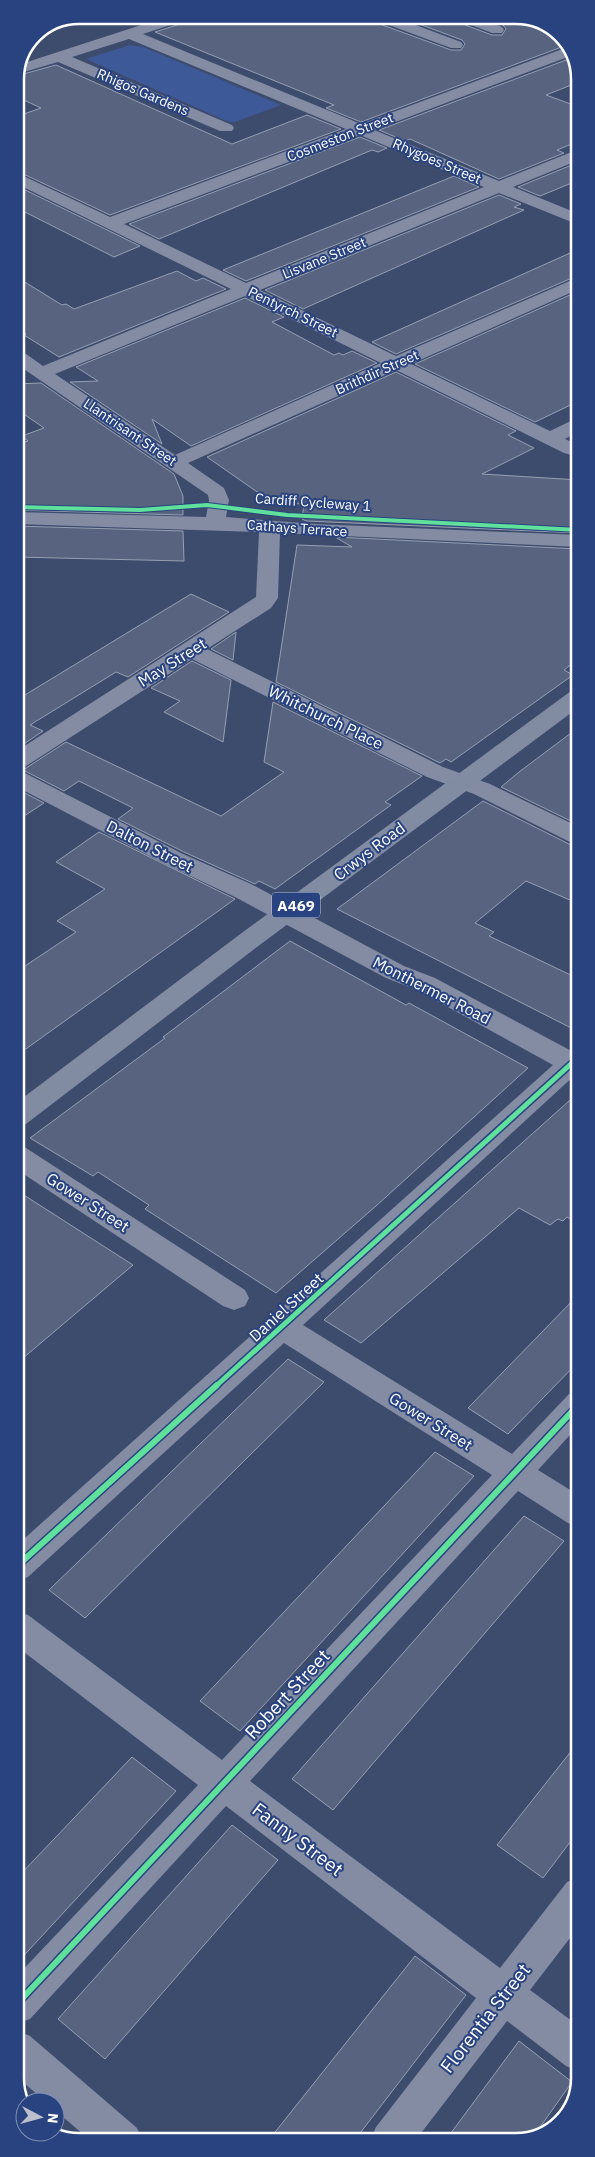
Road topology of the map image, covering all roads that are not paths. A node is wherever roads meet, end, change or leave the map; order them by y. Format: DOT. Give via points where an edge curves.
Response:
graph roads {
  1 [pos="160,24"];
  2 [pos="400,24"];
  3 [pos="481,24"];
  4 [pos="497,30"];
  5 [pos="130,34"];
  6 [pos="456,44"];
  7 [pos="565,53"];
  8 [pos="60,57"];
  9 [pos="25,68"];
  10 [pos="226,128"];
  11 [pos="361,129"];
  12 [pos="571,157"];
  13 [pos="24,181"];
  14 [pos="498,187"];
  15 [pos="571,217"];
  16 [pos="110,223"];
  17 [pos="571,286"];
  18 [pos="246,290"];
  19 [pos="397,363"];
  20 [pos="30,371"];
  21 [pos="571,427"];
  22 [pos="550,439"];
  23 [pos="571,449"];
  24 [pos="175,462"];
  25 [pos="24,518"];
  26 [pos="215,523"];
  27 [pos="270,526"];
  28 [pos="571,541"];
  29 [pos="191,650"];
  30 [pos="571,702"];
  31 [pos="24,757"];
  32 [pos="24,780"];
  33 [pos="462,782"];
  34 [pos="571,833"];
  35 [pos="285,913"];
  36 [pos="571,1063"];
  37 [pos="571,1069"];
  38 [pos="24,1111"];
  39 [pos="24,1160"];
  40 [pos="234,1298"];
  41 [pos="282,1327"];
  42 [pos="571,1413"];
  43 [pos="514,1473"];
  44 [pos="571,1508"];
  45 [pos="24,1560"];
  46 [pos="24,1632"];
  47 [pos="223,1784"];
  48 [pos="571,1907"];
  49 [pos="504,1993"];
  50 [pos="24,1996"];
  51 [pos="571,2045"];
  52 [pos="24,2057"];
  53 [pos="113,2133"];
  54 [pos="396,2133"];
  1 -- 5 [label="street"];
  2 -- 6 [label="street"];
  3 -- 4 [label="street"];
  5 -- 8 [label="street"];
  5 -- 11 [label="street, Rhygoes Street"];
  7 -- 11 [label="street, Cosmeston Street"];
  8 -- 9 [label="street"];
  8 -- 10 [label="street, Rhigos Gardens"];
  11 -- 14 [label="street, Rhygoes Street"];
  11 -- 16 [label="street, Cosmeston Street"];
  12 -- 14 [label="street, Lisvane Street"];
  13 -- 16 [label="street, Pentyrch Street"];
  14 -- 15 [label="street, Rhygoes Street"];
  14 -- 18 [label="street, Lisvane Street"];
  16 -- 18 [label="street, Pentyrch Street"];
  17 -- 19 [label="street, Brithdir Street"];
  18 -- 19 [label="street, Pentyrch Street"];
  18 -- 20 [label="street, Lisvane Street"];
  19 -- 22 [label="street, Pentyrch Street"];
  19 -- 24 [label="street, Brithdir Street"];
  20 -- 24 [label="street, Llantrisant Street"];
  21 -- 22 [label="street"];
  22 -- 23 [label="street, Pentyrch Street"];
  24 -- 26 [label="street, Llantrisant Street" via="218,492"];
  25 -- 26 [label="street, Cathays Terrace"];
  26 -- 27 [label="street, Cathays Terrace"];
  27 -- 28 [label="street, Cathays Terrace"];
  27 -- 29 [label="street, May Street" via="267,598"];
  29 -- 31 [label="street, May Street"];
  29 -- 33 [label="street, Whitchurch Place"];
  30 -- 33 [label="main road, Crwys Road / A469"];
  32 -- 35 [label="street, Dalton Street"];
  33 -- 34 [label="street, Whitchurch Place"];
  33 -- 35 [label="main road, Crwys Road / A469"];
  35 -- 36 [label="street, Monthermer Road" via="395,972 426,984"];
  35 -- 38 [label="main road, Crwys Road / A469"];
  37 -- 41 [label="street, Daniel Street"];
  39 -- 40 [label="street, Gower Street"];
  41 -- 43 [label="street, Gower Street"];
  41 -- 45 [label="street, Daniel Street"];
  42 -- 43 [label="street, Robert Street"];
  43 -- 44 [label="street, Gower Street"];
  43 -- 47 [label="street, Robert Street"];
  46 -- 47 [label="street, Fanny Street"];
  47 -- 49 [label="street, Fanny Street"];
  47 -- 50 [label="street, Robert Street"];
  48 -- 49 [label="street, Florentia Street"];
  49 -- 51 [label="street, Fanny Street"];
  49 -- 54 [label="street, Florentia Street"];
  52 -- 53 [label="street"];
}
